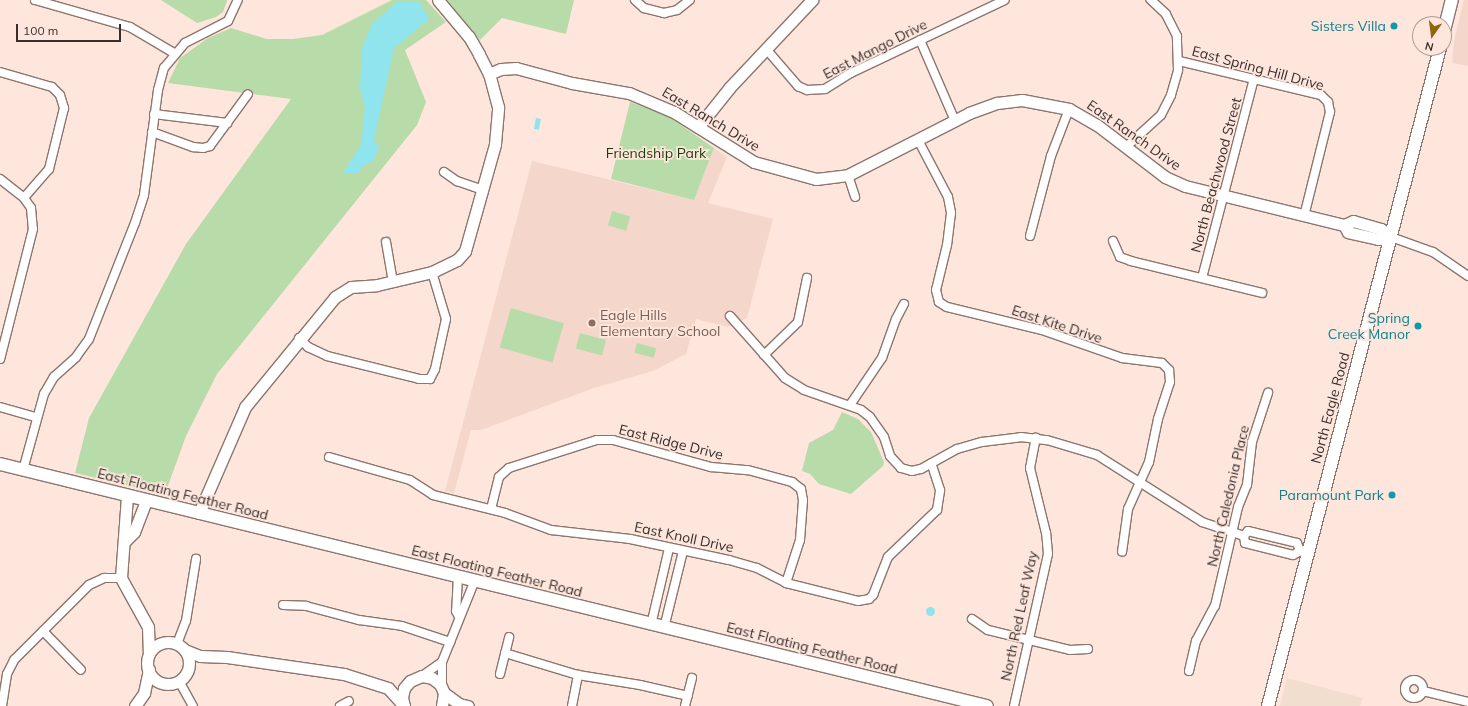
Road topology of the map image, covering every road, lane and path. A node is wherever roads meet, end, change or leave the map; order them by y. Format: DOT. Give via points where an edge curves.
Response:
graph roads {
  1 [pos="35,0"];
  2 [pos="238,0"];
  3 [pos="438,0"];
  4 [pos="635,0"];
  5 [pos="690,0"];
  6 [pos="812,0"];
  7 [pos="1005,0"];
  8 [pos="1151,0"];
  9 [pos="1452,0"];
  10 [pos="1448,16"];
  11 [pos="920,40"];
  12 [pos="767,50"];
  13 [pos="174,53"];
  14 [pos="1438,56"];
  15 [pos="1179,61"];
  16 [pos="0,72"];
  17 [pos="489,74"];
  18 [pos="1254,79"];
  19 [pos="248,94"];
  20 [pos="1069,109"];
  21 [pos="154,114"];
  22 [pos="954,121"];
  23 [pos="227,123"];
  24 [pos="698,127"];
  25 [pos="152,132"];
  26 [pos="918,140"];
  27 [pos="1126,147"];
  28 [pos="444,172"];
  29 [pos="848,175"];
  30 [pos="0,179"];
  31 [pos="483,190"];
  32 [pos="1224,196"];
  33 [pos="855,197"];
  34 [pos="24,198"];
  35 [pos="1304,216"];
  36 [pos="1030,236"];
  37 [pos="1390,237"];
  38 [pos="1113,241"];
  39 [pos="386,242"];
  40 [pos="432,272"];
  41 [pos="1468,276"];
  42 [pos="807,278"];
  43 [pos="1202,278"];
  44 [pos="393,282"];
  45 [pos="1262,293"];
  46 [pos="904,304"];
  47 [pos="730,316"];
  48 [pos="299,338"];
  49 [pos="764,355"];
  50 [pos="0,359"];
  51 [pos="1268,393"];
  52 [pos="850,405"];
  53 [pos="0,407"];
  54 [pos="36,417"];
  55 [pos="1036,438"];
  56 [pos="328,458"];
  57 [pos="931,463"];
  58 [pos="0,464"];
  59 [pos="23,470"];
  60 [pos="1138,483"];
  61 [pos="127,496"];
  62 [pos="146,500"];
  63 [pos="491,509"];
  64 [pos="199,513"];
  65 [pos="1233,534"];
  66 [pos="1244,536"];
  67 [pos="124,542"];
  68 [pos="669,548"];
  69 [pos="682,551"];
  70 [pos="1122,552"];
  71 [pos="1304,552"];
  72 [pos="196,560"];
  73 [pos="458,576"];
  74 [pos="121,578"];
  75 [pos="475,580"];
  76 [pos="786,583"];
  77 [pos="283,605"];
  78 [pos="459,617"];
  79 [pos="972,619"];
  80 [pos="651,625"];
  81 [pos="148,627"];
  82 [pos="664,628"];
  83 [pos="43,631"];
  84 [pos="509,637"];
  85 [pos="1029,640"];
  86 [pos="450,642"];
  87 [pos="178,645"];
  88 [pos="1088,649"];
  89 [pos="505,653"];
  90 [pos="149,654"];
  91 [pos="214,657"];
  92 [pos="442,662"];
  93 [pos="82,670"];
  94 [pos="149,670"];
  95 [pos="188,671"];
  96 [pos="1189,671"];
  97 [pos="500,674"];
  98 [pos="578,675"];
  99 [pos="422,676"];
  100 [pos="692,678"];
  101 [pos="179,681"];
  102 [pos="410,681"];
  103 [pos="166,683"];
  104 [pos="388,688"];
  105 [pos="443,690"];
  106 [pos="1423,691"];
  107 [pos="144,694"];
  108 [pos="688,696"];
  109 [pos="349,701"];
  110 [pos="1468,702"];
  111 [pos="460,705"];
  112 [pos="2,706"];
  113 [pos="135,706"];
  114 [pos="193,706"];
  115 [pos="340,706"];
  116 [pos="404,706"];
  117 [pos="442,706"];
  118 [pos="572,706"];
  119 [pos="685,706"];
  120 [pos="987,706"];
  121 [pos="1014,706"];
  122 [pos="1268,706"];
  1 -- 13 [label="street" via="130,27"];
  2 -- 13 [label="street" via="228,21 199,34"];
  3 -- 17 [label="street" via="469,36"];
  4 -- 5 [label="street" via="651,11 664,13 677,10"];
  6 -- 12 [label="street"];
  7 -- 11 [label="street, East Mango Drive"];
  8 -- 15 [label="street" via="1166,14 1177,36"];
  9 -- 10 [label="main road"];
  11 -- 12 [label="street, East Mango Drive" via="817,91 798,86"];
  11 -- 22 [label="street"];
  12 -- 24 [label="street" via="730,87"];
  13 -- 21 [label="street" via="160,80"];
  14 -- 37 [label="main road, North Eagle Road"];
  15 -- 18 [label="street, East Spring Hill Drive"];
  15 -- 27 [label="street" via="1171,95 1161,114"];
  16 -- 34 [label="street" via="44,83 60,95 64,117 53,159 46,172"];
  17 -- 24 [label="street, East Ranch Drive" via="501,69 516,68 629,93 654,101"];
  17 -- 31 [label="street" via="498,107 498,125"];
  18 -- 32 [label="street, North Beachwood Street"];
  18 -- 35 [label="street, East Spring Hill Drive" via="1321,95 1328,102 1330,112"];
  19 -- 23 [label="street"];
  20 -- 22 [label="street, East Ranch Drive" via="1022,100 997,103"];
  20 -- 27 [label="street, East Ranch Drive" via="1097,125"];
  20 -- 36 [label="street" via="1051,156"];
  21 -- 23 [label="street"];
  21 -- 25 [label="street"];
  22 -- 26 [label="street, East Ranch Drive"];
  23 -- 25 [label="street" via="216,140 203,148"];
  24 -- 29 [label="street, East Ranch Drive" via="740,156 767,167 816,179"];
  25 -- 54 [label="street" via="140,208 89,339 76,357 48,385"];
  26 -- 29 [label="street, East Ranch Drive"];
  26 -- 60 [label="street, East Kite Drive" via="948,197 951,213 947,246 936,290 937,300 947,307 1042,330 1122,358 1162,363 1169,370 1170,382 1158,419 1149,462"];
  27 -- 32 [label="street, East Ranch Drive" via="1165,177 1185,186"];
  28 -- 31 [label="street" via="457,181"];
  29 -- 33 [label="street"];
  30 -- 34 [label="street"];
  31 -- 40 [label="street" via="465,251 457,260"];
  32 -- 35 [label="street, East Ranch Drive"];
  32 -- 43 [label="street, North Beachwood Street"];
  34 -- 50 [label="street" via="31,208 33,229"];
  35 -- 37 [label="street, East Ranch Drive" via="1344,225 1348,232 1378,239"];
  37 -- 41 [label="street" via="1433,252"];
  37 -- 71 [label="main road, North Eagle Road"];
  38 -- 43 [label="street" via="1120,257"];
  39 -- 44 [label="street"];
  40 -- 44 [label="street"];
  40 -- 48 [label="street" via="446,319 435,369 430,378 419,379 327,356 308,347"];
  42 -- 49 [label="street" via="798,322"];
  43 -- 45 [label="street"];
  44 -- 48 [label="street" via="362,284 342,291"];
  46 -- 52 [label="street" via="882,358"];
  47 -- 49 [label="street"];
  48 -- 64 [label="street" via="245,407"];
  49 -- 52 [label="street" via="794,384"];
  51 -- 65 [label="street, North Caledonia Place" via="1252,442 1247,484 1238,507"];
  52 -- 57 [label="street" via="870,417 882,433 894,462 901,468 912,471"];
  53 -- 54 [label="street"];
  54 -- 59 [label="street"];
  55 -- 57 [label="street" via="982,442 957,449"];
  55 -- 60 [label="street" via="1097,455"];
  55 -- 85 [label="street, North Red Leaf Way" via="1030,468 1046,533 1048,554"];
  56 -- 63 [label="street, East Knoll Drive" via="410,480 433,495"];
  57 -- 76 [label="street, East Knoll Drive" via="940,490 937,510 888,557 876,590 869,599 858,601"];
  58 -- 59 [label="main road, East Floating Feather Road"];
  59 -- 61 [label="main road, East Floating Feather Road"];
  60 -- 65 [label="street" via="1202,522"];
  60 -- 70 [label="street" via="1128,509"];
  61 -- 62 [label="main road, East Floating Feather Road"];
  61 -- 67 [label="street"];
  62 -- 64 [label="main road, East Floating Feather Road"];
  62 -- 67 [label="street" via="134,532"];
  63 -- 68 [label="street, East Knoll Drive" via="551,530 630,539"];
  63 -- 76 [label="street, East Ridge Drive" via="500,477 509,468 597,440 613,440 711,467 748,470 792,482 801,488 803,500 800,540"];
  64 -- 73 [label="main road, East Floating Feather Road"];
  65 -- 66 [label="street"];
  65 -- 96 [label="street, North Caledonia Place" via="1215,606 1196,642"];
  66 -- 71 [label="street" via="1245,542 1280,552 1294,555"];
  66 -- 71 [label="street" via="1248,531 1297,543"];
  67 -- 74 [label="street"];
  68 -- 69 [label="street, East Knoll Drive"];
  68 -- 80 [label="street"];
  69 -- 76 [label="street, East Knoll Drive" via="742,563"];
  69 -- 82 [label="street"];
  71 -- 122 [label="main road, North Eagle Road"];
  72 -- 87 [label="street" via="186,621"];
  73 -- 75 [label="main road, East Floating Feather Road"];
  73 -- 78 [label="street" via="456,611"];
  74 -- 81 [label="street"];
  74 -- 83 [label="street" via="104,578 89,585"];
  75 -- 78 [label="street" via="464,612"];
  75 -- 80 [label="main road, East Floating Feather Road"];
  77 -- 86 [label="street" via="306,606 359,620 402,626"];
  78 -- 86 [label="street"];
  79 -- 85 [label="street" via="988,630"];
  80 -- 82 [label="main road, East Floating Feather Road"];
  81 -- 87 [label="street"];
  81 -- 90 [label="street"];
  82 -- 120 [label="main road, East Floating Feather Road"];
  83 -- 93 [label="street"];
  83 -- 112 [label="street" via="9,667"];
  84 -- 89 [label="street"];
  85 -- 88 [label="street" via="1070,650"];
  85 -- 121 [label="street, North Red Leaf Way"];
  86 -- 92 [label="street"];
  87 -- 90 [label="street" via="158,644"];
  87 -- 91 [label="street" via="200,656"];
  87 -- 95 [label="street" via="189,664"];
  89 -- 97 [label="street"];
  89 -- 98 [label="street"];
  90 -- 94 [label="street"];
  91 -- 95 [label="street"];
  91 -- 104 [label="street" via="344,674"];
  92 -- 99 [label="street"];
  92 -- 105 [label="street"];
  94 -- 103 [label="street" via="156,679"];
  94 -- 107 [label="street"];
  95 -- 101 [label="street"];
  98 -- 108 [label="street"];
  98 -- 118 [label="street"];
  99 -- 102 [label="street"];
  99 -- 105 [label="street" via="432,678"];
  100 -- 108 [label="street"];
  101 -- 103 [label="street"];
  101 -- 114 [label="street"];
  102 -- 104 [label="street"];
  102 -- 116 [label="street" via="403,692"];
  103 -- 107 [label="street"];
  104 -- 116 [label="street"];
  105 -- 111 [label="street"];
  105 -- 117 [label="street"];
  106 -- 110 [label="street"];
  107 -- 113 [label="street"];
  108 -- 119 [label="street"];
  109 -- 115 [label="street"];
}
